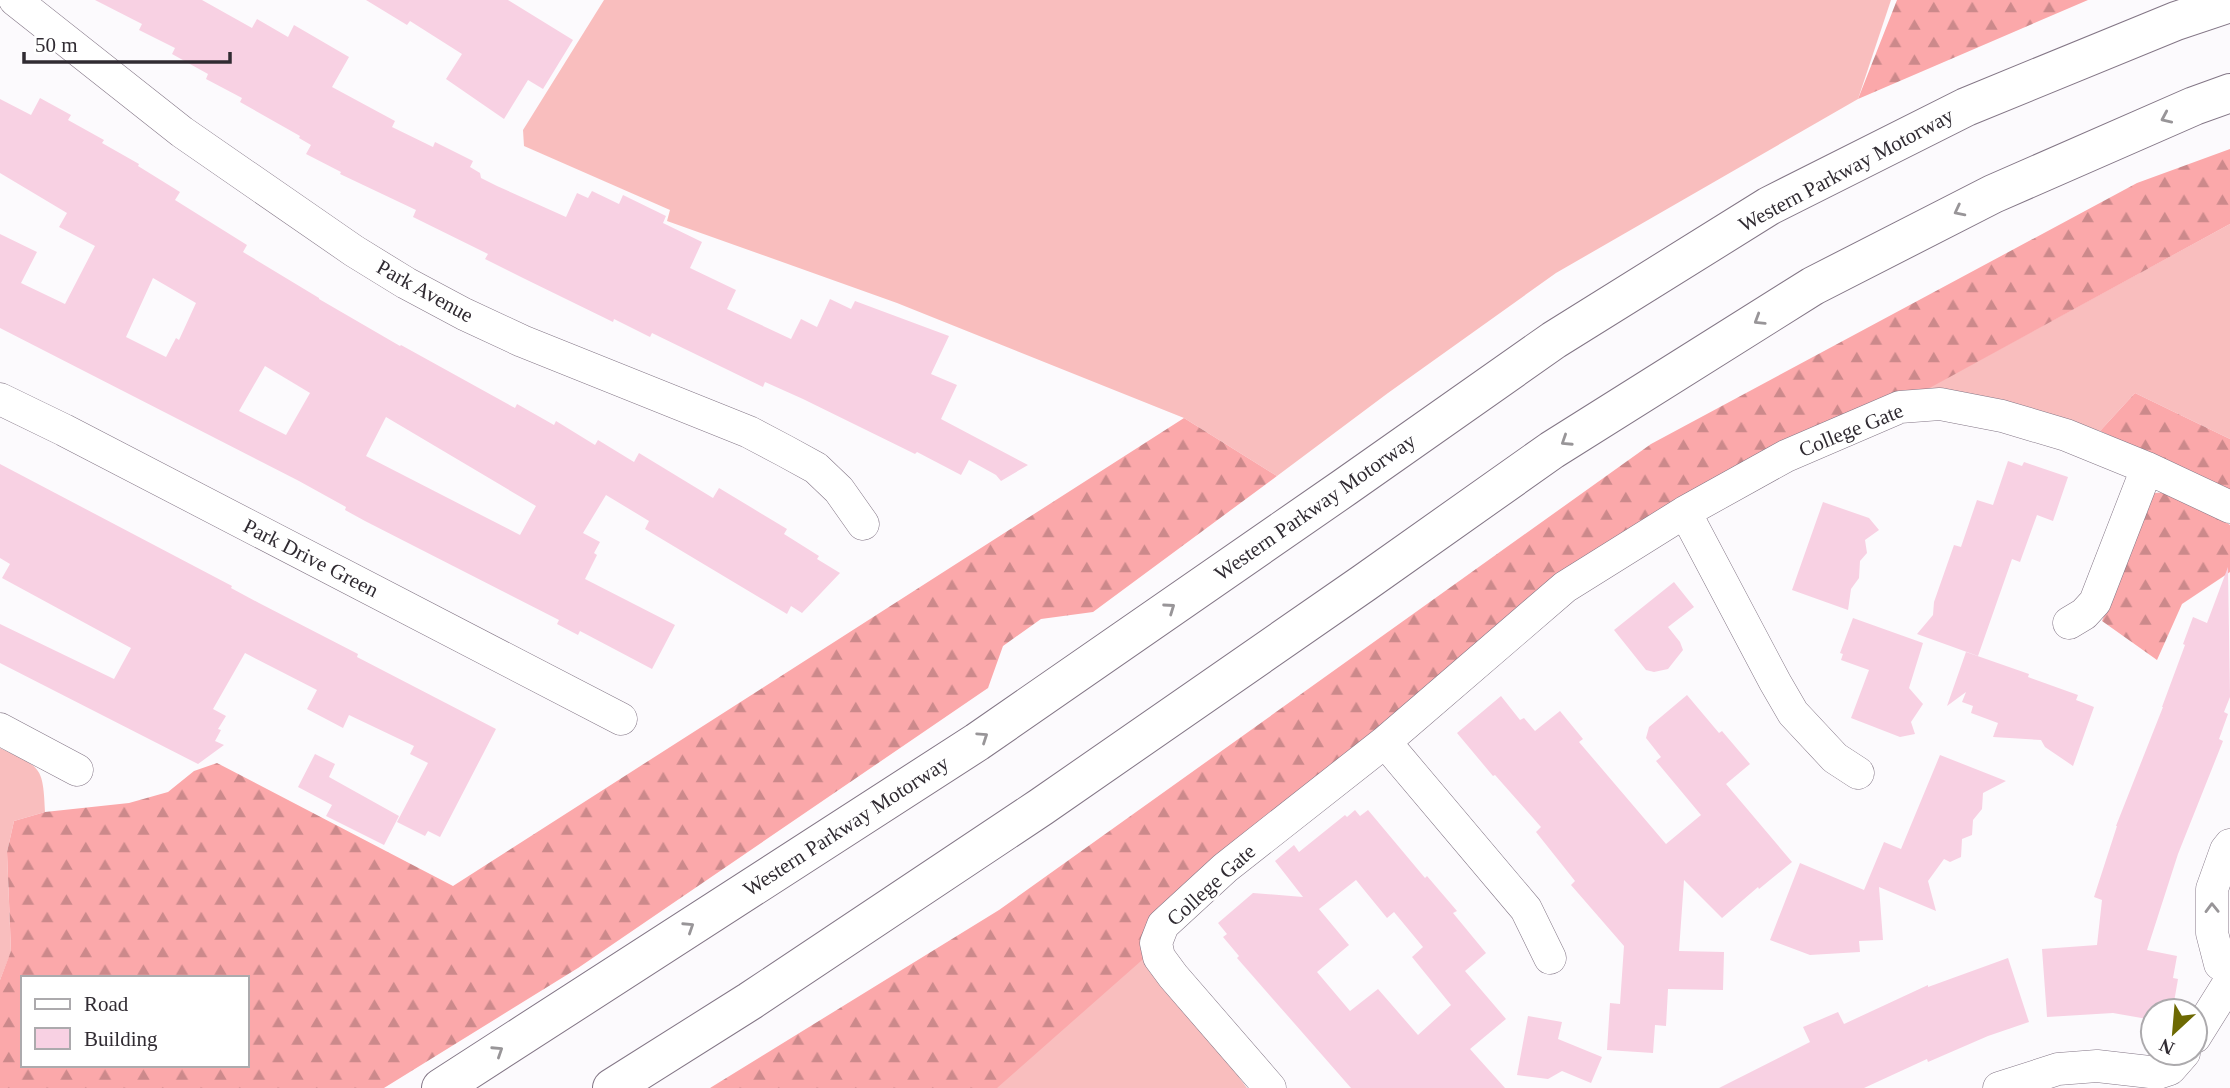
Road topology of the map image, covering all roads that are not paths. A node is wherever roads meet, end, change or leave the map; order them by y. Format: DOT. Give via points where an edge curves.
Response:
graph roads {
  1 [pos="15,0"];
  2 [pos="2230,3"];
  3 [pos="2230,93"];
  4 [pos="0,399"];
  5 [pos="2147,468"];
  6 [pos="2230,507"];
  7 [pos="1685,512"];
  8 [pos="863,524"];
  9 [pos="2069,623"];
  10 [pos="621,719"];
  11 [pos="0,729"];
  12 [pos="1385,742"];
  13 [pos="77,770"];
  14 [pos="1858,773"];
  15 [pos="2230,845"];
  16 [pos="1550,958"];
  17 [pos="2230,964"];
  18 [pos="2230,981"];
  19 [pos="2209,1015"];
  20 [pos="2177,1070"];
  21 [pos="441,1088"];
  22 [pos="612,1088"];
  23 [pos="1270,1088"];
  24 [pos="1999,1088"];
  1 -- 8 [label="street, Park Avenue" via="182,132 406,284 522,341 749,432 816,468"];
  21 -- 2 [label="highway, Western Parkway Motorway, one-way" via="977,742 1554,340 1769,206 1966,107"];
  3 -- 22 [label="highway, one-way" via="1993,194 1813,286 1720,343 1552,450 1041,807"];
  4 -- 10 [label="street, Park Drive Green"];
  5 -- 6 [label="street, College Gate"];
  5 -- 7 [label="street, College Gate" via="2066,435 2002,416 1940,404 1900,407 1786,456"];
  5 -- 9 [label="street" via="2095,601"];
  7 -- 12 [label="street, College Gate" via="1565,587"];
  7 -- 14 [label="street" via="1793,713 1835,758"];
  11 -- 13 [label="street"];
  12 -- 16 [label="street" via="1526,909"];
  12 -- 23 [label="street, College Gate" via="1225,868 1163,925 1156,943 1159,957 1173,975"];
  17 -- 15 [label="street, one-way" via="2220,964 2217,954 2211,889"];
  18 -- 19 [label="street"];
  20 -- 24 [label="street" via="2058,1069"];
}
